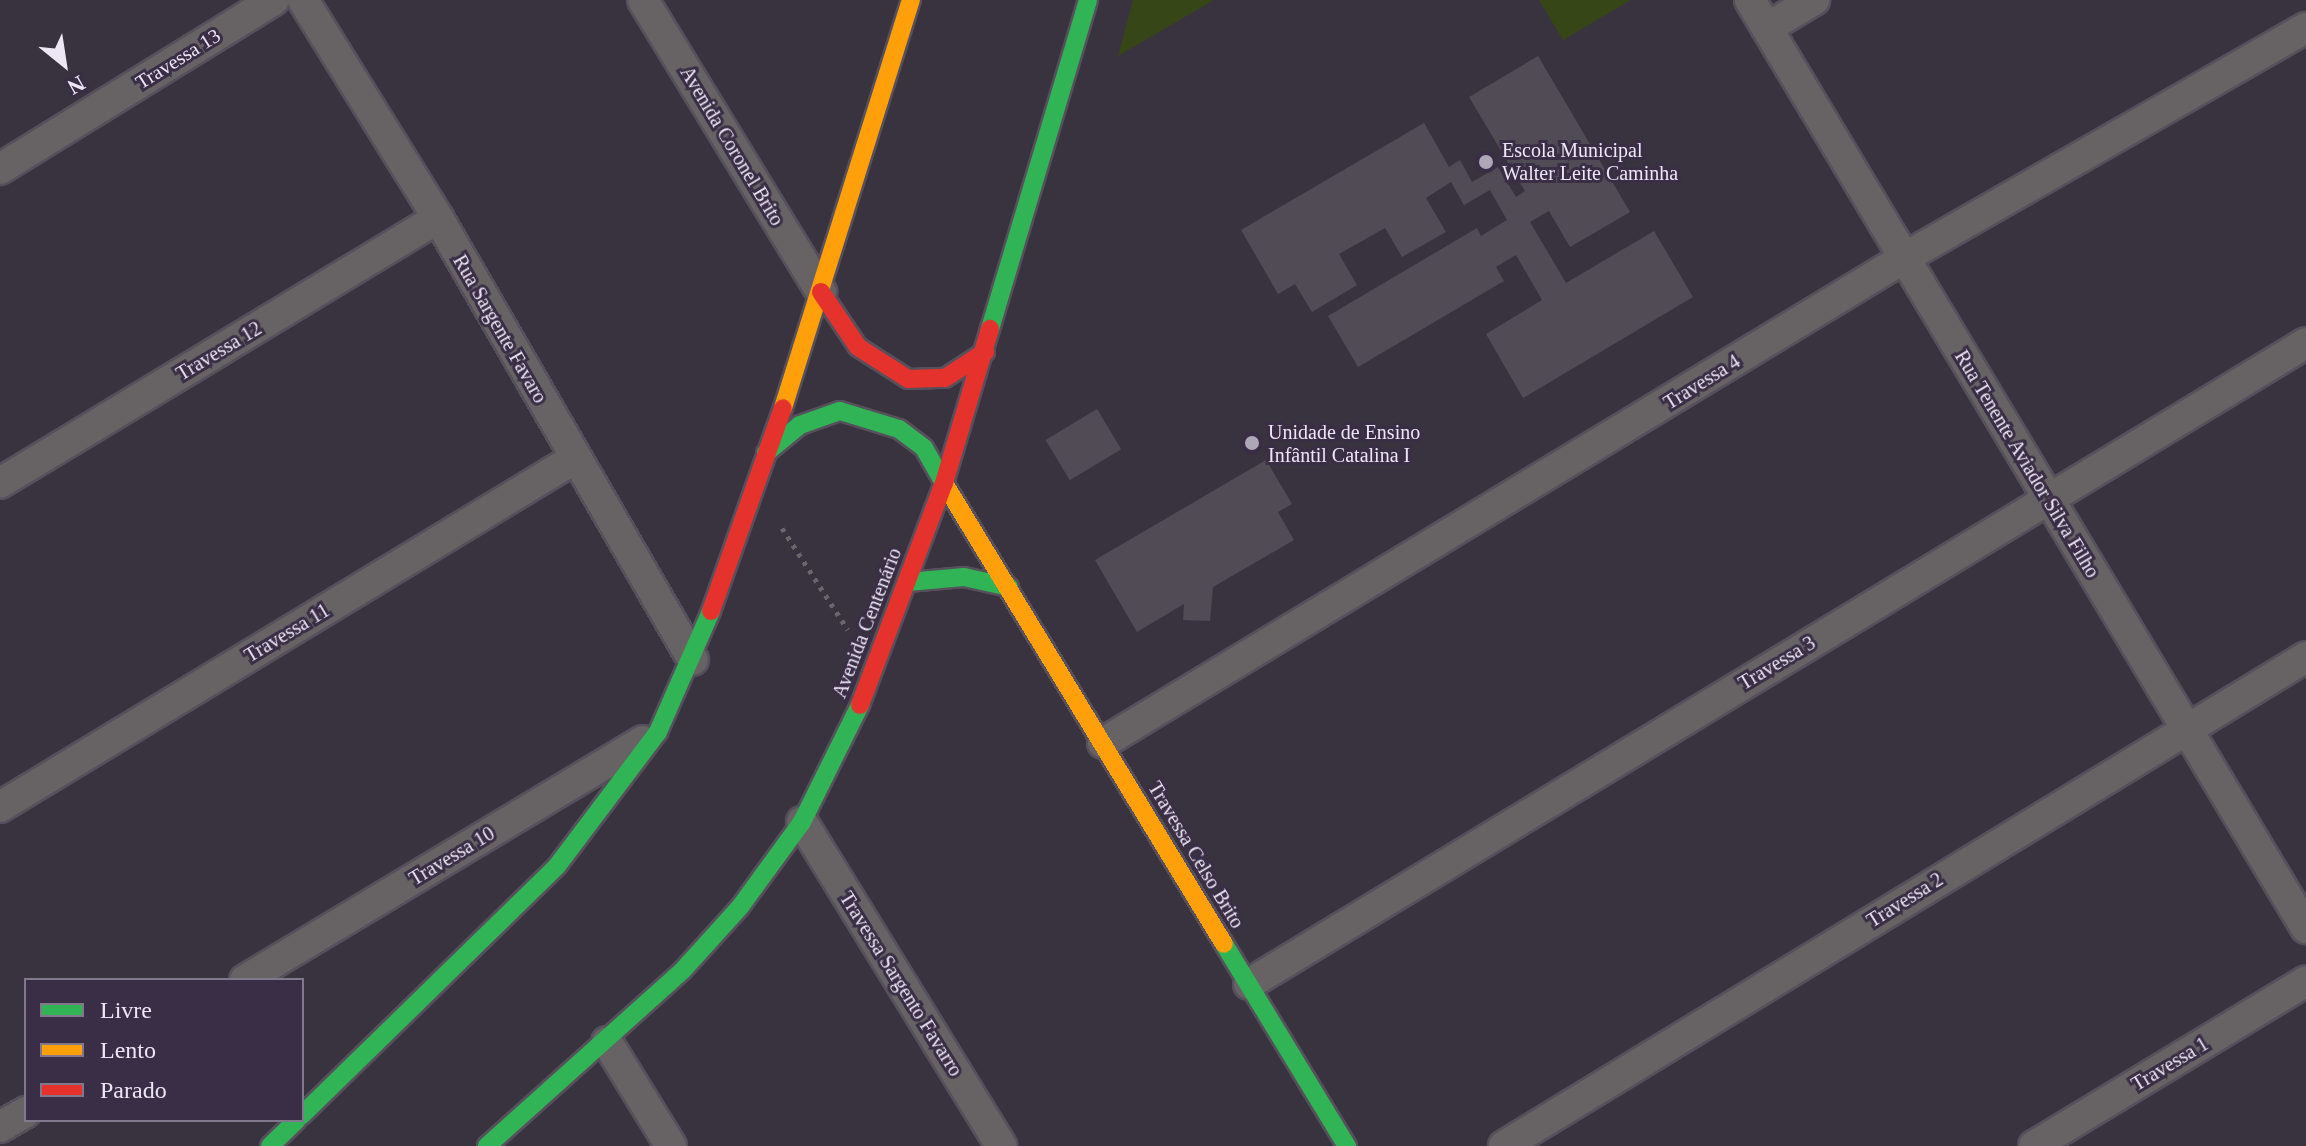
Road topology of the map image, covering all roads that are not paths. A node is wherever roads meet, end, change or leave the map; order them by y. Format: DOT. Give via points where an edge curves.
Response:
graph roads {
  1 [pos="274,0"];
  2 [pos="303,0"];
  3 [pos="643,0"];
  4 [pos="911,0"];
  5 [pos="1088,0"];
  6 [pos="1750,0"];
  7 [pos="1814,0"];
  8 [pos="1767,28"];
  9 [pos="2306,28"];
  10 [pos="0,169"];
  11 [pos="438,218"];
  12 [pos="1904,258"];
  13 [pos="821,292"];
  14 [pos="2306,343"];
  15 [pos="985,352"];
  16 [pos="766,453"];
  17 [pos="574,459"];
  18 [pos="0,483"];
  19 [pos="944,483"];
  20 [pos="2047,499"];
  21 [pos="908,582"];
  22 [pos="1009,587"];
  23 [pos="2306,657"];
  24 [pos="693,660"];
  25 [pos="2186,727"];
  26 [pos="658,732"];
  27 [pos="1103,743"];
  28 [pos="0,807"];
  29 [pos="802,822"];
  30 [pos="2306,928"];
  31 [pos="248,978"];
  32 [pos="2306,981"];
  33 [pos="1249,984"];
  34 [pos="607,1042"];
  35 [pos="24,1113"];
  36 [pos="304,1113"];
  37 [pos="295,1122"];
  38 [pos="0,1127"];
  39 [pos="270,1146"];
  40 [pos="487,1146"];
  41 [pos="671,1146"];
  42 [pos="1001,1146"];
  43 [pos="1347,1146"];
  44 [pos="1504,1146"];
  45 [pos="2034,1146"];
  1 -- 10 [label="street, Travessa 13"];
  2 -- 11 [label="street, Rua Sargente Favaro"];
  3 -- 13 [label="street, Avenida Coronel Brito"];
  4 -- 13 [label="main road"];
  5 -- 15 [label="main road, Avenida Centenário"];
  6 -- 8 [label="street, Rua Tenente Aviador Silva Filho"];
  7 -- 8 [label="street"];
  8 -- 12 [label="street, Rua Tenente Aviador Silva Filho"];
  9 -- 12 [label="street, Travessa 4"];
  11 -- 17 [label="street, Rua Sargente Favaro"];
  11 -- 18 [label="street, Travessa 12"];
  12 -- 20 [label="street, Rua Tenente Aviador Silva Filho"];
  12 -- 27 [label="street, Travessa 4"];
  13 -- 15 [label="main road" via="858,347 908,379 945,378"];
  13 -- 16 [label="main road"];
  14 -- 20 [label="street, Travessa 3"];
  15 -- 19 [label="main road, Avenida Centenário"];
  16 -- 19 [label="main road, Travessa Celso Brito" via="800,425 840,411 899,429 924,448"];
  16 -- 24 [label="main road"];
  17 -- 24 [label="street, Rua Sargente Favaro"];
  17 -- 28 [label="street, Travessa 11"];
  19 -- 21 [label="main road, Avenida Centenário"];
  19 -- 22 [label="main road, Travessa Celso Brito"];
  20 -- 25 [label="street, Rua Tenente Aviador Silva Filho"];
  20 -- 33 [label="street, Travessa 3"];
  21 -- 22 [label="main road" via="964,577"];
  21 -- 29 [label="main road, Avenida Centenário" via="875,671"];
  22 -- 27 [label="main road, Travessa Celso Brito"];
  23 -- 25 [label="street, Travessa 2"];
  24 -- 26 [label="main road"];
  25 -- 30 [label="street, Rua Tenente Aviador Silva Filho"];
  25 -- 44 [label="street, Travessa 2"];
  26 -- 31 [label="street, Travessa 10"];
  26 -- 36 [label="main road" via="557,866"];
  27 -- 33 [label="main road, Travessa Celso Brito"];
  29 -- 34 [label="main road, Avenida Centenário" via="740,907"];
  29 -- 42 [label="street, Travessa Sargento Favarro"];
  32 -- 45 [label="street, Travessa 1"];
  33 -- 43 [label="main road, Travessa Celso Brito"];
  34 -- 40 [label="main road, Avenida Centenário"];
  34 -- 41 [label="street"];
  35 -- 38 [label="street"];
  37 -- 39 [label="main road"];
}
